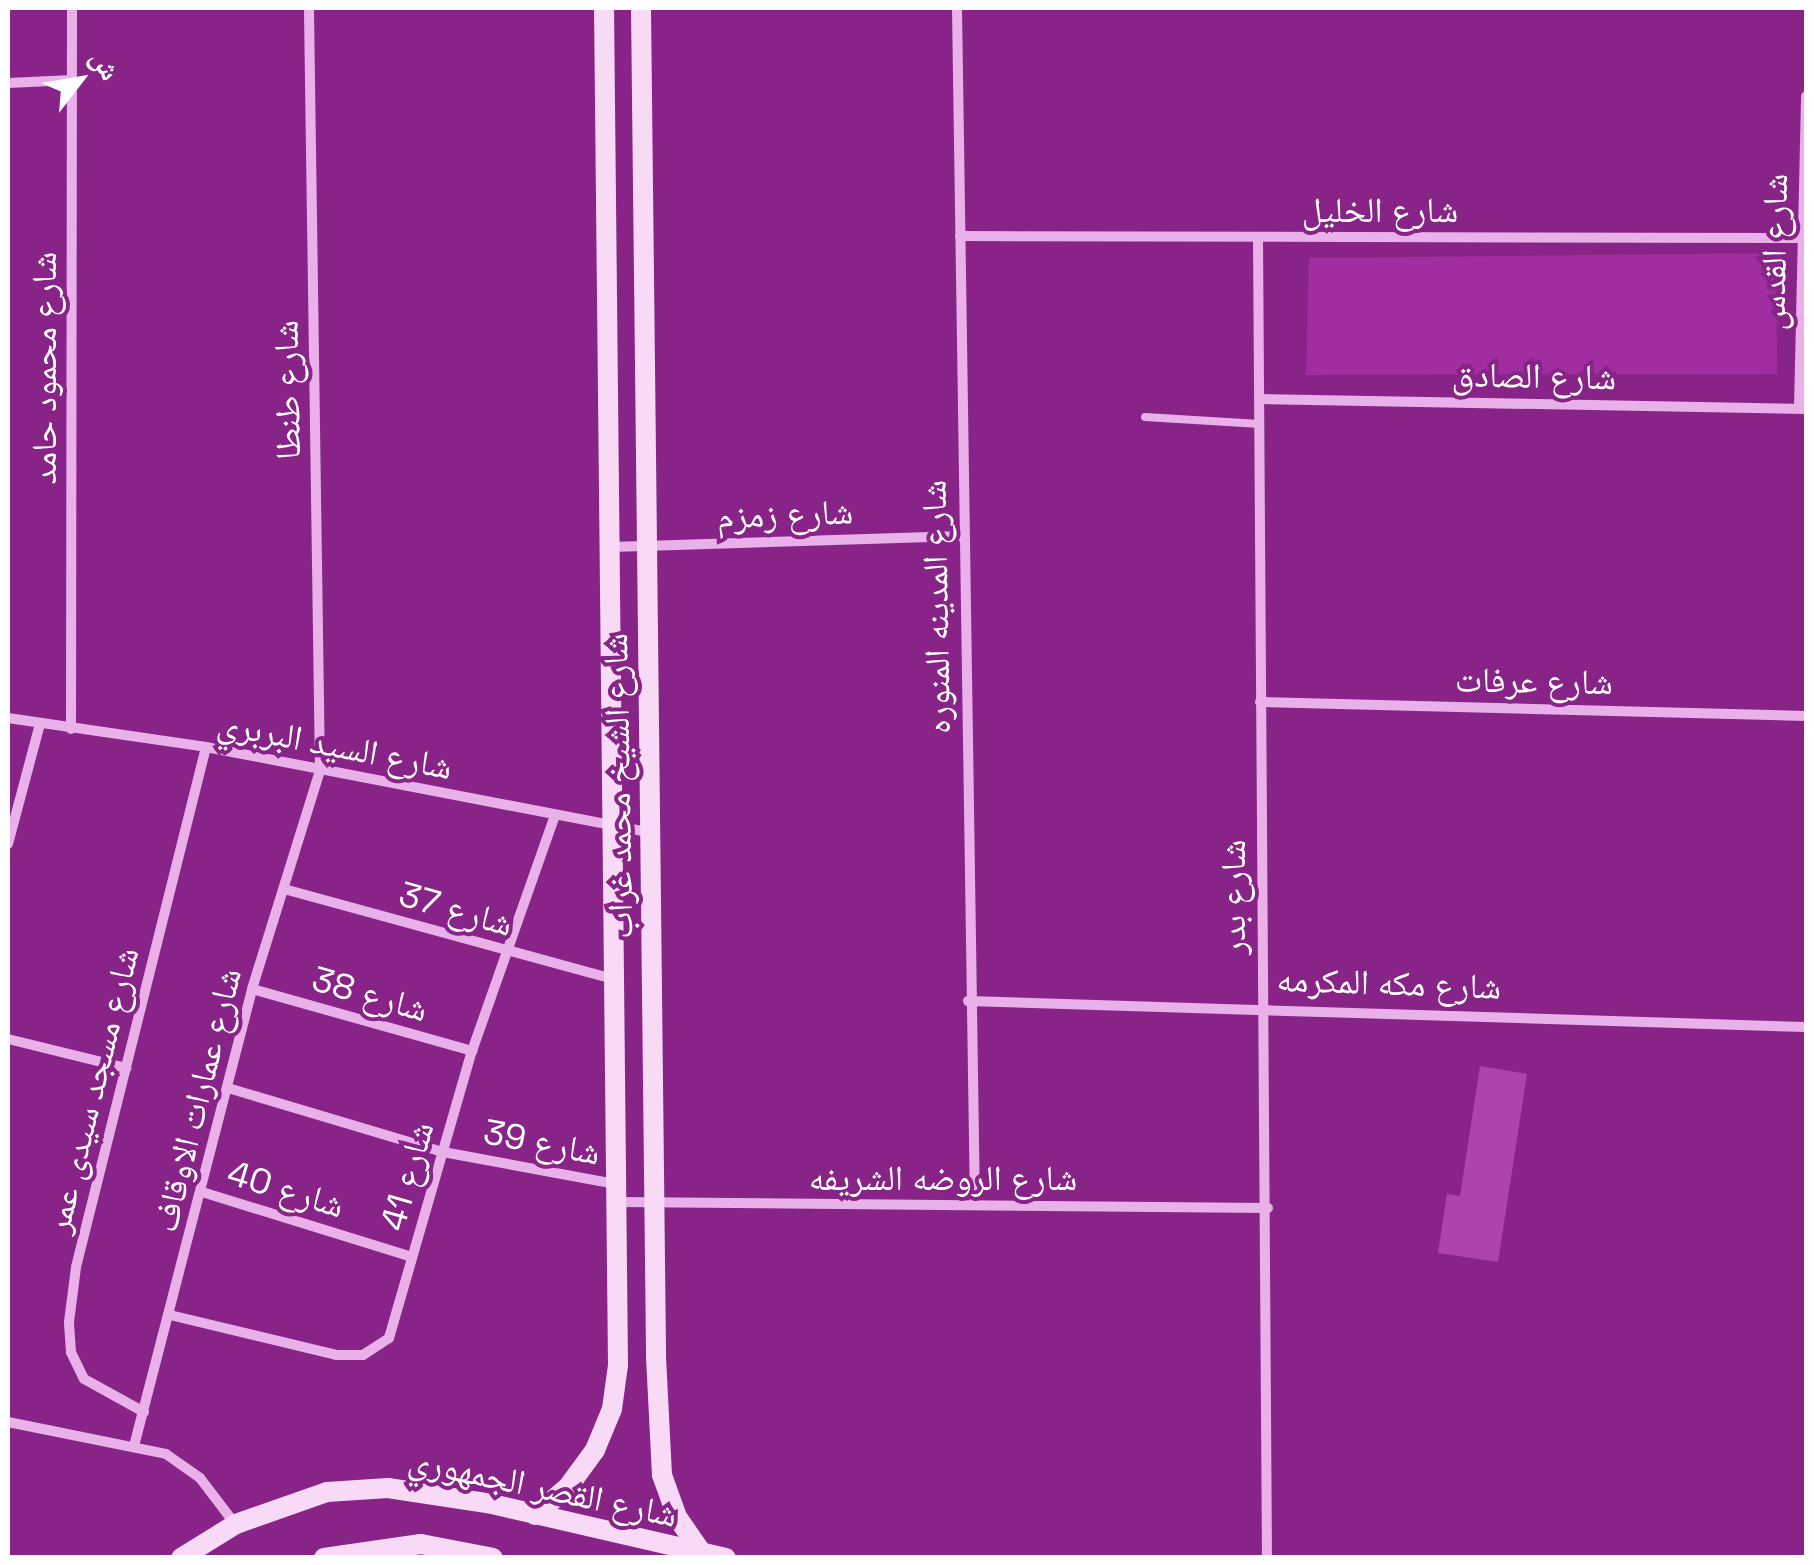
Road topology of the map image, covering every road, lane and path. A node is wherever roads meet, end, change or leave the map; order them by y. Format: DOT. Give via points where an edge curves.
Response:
graph roads {
  1 [pos="72,8"];
  2 [pos="310,8"];
  3 [pos="604,8"];
  4 [pos="641,8"];
  5 [pos="957,8"];
  6 [pos="72,80"];
  7 [pos="8,83"];
  8 [pos="1806,96"];
  9 [pos="960,236"];
  10 [pos="1258,237"];
  11 [pos="1800,238"];
  12 [pos="1260,399"];
  13 [pos="1803,408"];
  14 [pos="1145,417"];
  15 [pos="1260,424"];
  16 [pos="963,536"];
  17 [pos="648,546"];
  18 [pos="610,547"];
  19 [pos="1260,702"];
  20 [pos="1806,716"];
  21 [pos="8,718"];
  22 [pos="40,724"];
  23 [pos="72,729"];
  24 [pos="206,748"];
  25 [pos="320,771"];
  26 [pos="555,816"];
  27 [pos="612,826"];
  28 [pos="651,834"];
  29 [pos="8,844"];
  30 [pos="284,888"];
  31 [pos="507,953"];
  32 [pos="614,979"];
  33 [pos="252,989"];
  34 [pos="968,1001"];
  35 [pos="1261,1006"];
  36 [pos="1806,1027"];
  37 [pos="8,1039"];
  38 [pos="472,1051"];
  39 [pos="126,1068"];
  40 [pos="228,1088"];
  41 [pos="443,1152"];
  42 [pos="202,1192"];
  43 [pos="616,1193"];
  44 [pos="654,1203"];
  45 [pos="975,1205"];
  46 [pos="1268,1208"];
  47 [pos="412,1257"];
  48 [pos="170,1314"];
  49 [pos="144,1412"];
  50 [pos="8,1422"];
  51 [pos="134,1446"];
  52 [pos="535,1515"];
  53 [pos="236,1524"];
  54 [pos="702,1553"];
  55 [pos="181,1558"];
  56 [pos="324,1558"];
  57 [pos="493,1558"];
  58 [pos="726,1558"];
  59 [pos="1267,1558"];
  1 -- 6 [label="street, شارع محمود حامد"];
  2 -- 25 [label="street, شارع طنطا"];
  3 -- 18 [label="main road, شارع الشيخ محمد غراب"];
  4 -- 17 [label="main road, شارع الشيخ محمد غراب"];
  5 -- 9 [label="street, شارع المدينه المنوره"];
  6 -- 7 [label="street"];
  6 -- 23 [label="street, شارع محمود حامد"];
  8 -- 11 [label="street, شارع القدس"];
  9 -- 10 [label="street, شارع الخليل"];
  9 -- 16 [label="street, شارع المدينه المنوره"];
  10 -- 11 [label="street, شارع الخليل"];
  10 -- 12 [label="street, شارع بدر"];
  11 -- 13 [label="street, شارع القدس"];
  12 -- 13 [label="street, شارع الصادق"];
  12 -- 15 [label="street, شارع بدر"];
  14 -- 15 [label="lane"];
  15 -- 19 [label="street, شارع بدر"];
  16 -- 17 [label="street, شارع زمزم"];
  16 -- 34 [label="street, شارع المدينه المنوره"];
  17 -- 18 [label="street, شارع زمزم"];
  17 -- 28 [label="main road, شارع الشيخ محمد غراب"];
  18 -- 27 [label="main road, شارع الشيخ محمد غراب"];
  19 -- 20 [label="street, شارع عرفات"];
  19 -- 35 [label="street, شارع بدر"];
  21 -- 22 [label="street, شارع السيد البربري"];
  22 -- 23 [label="street, شارع السيد البربري"];
  22 -- 29 [label="street"];
  23 -- 24 [label="street, شارع السيد البربري"];
  24 -- 25 [label="street, شارع السيد البربري"];
  24 -- 39 [label="street, شارع مسجد سيدى عمر"];
  25 -- 26 [label="street, شارع السيد البربري"];
  25 -- 30 [label="street, شارع عمارات الاوقاف"];
  26 -- 27 [label="street, شارع السيد البربري"];
  26 -- 31 [label="street, شارع 41"];
  27 -- 28 [label="street, شارع السيد البربري"];
  27 -- 32 [label="main road, شارع الشيخ محمد غراب"];
  28 -- 44 [label="main road, شارع الشيخ محمد غراب"];
  30 -- 31 [label="street, شارع 37"];
  30 -- 33 [label="street, شارع عمارات الاوقاف"];
  31 -- 32 [label="street, شارع 37"];
  31 -- 38 [label="street, شارع 41"];
  32 -- 43 [label="main road, شارع الشيخ محمد غراب"];
  33 -- 38 [label="street, شارع 38"];
  33 -- 40 [label="street, شارع عمارات الاوقاف"];
  34 -- 35 [label="street, شارع مكه المكرمه"];
  34 -- 45 [label="street, شارع المدينه المنوره"];
  35 -- 36 [label="street, شارع مكه المكرمه"];
  35 -- 46 [label="street, شارع بدر"];
  37 -- 39 [label="street"];
  38 -- 41 [label="street, شارع 41"];
  39 -- 49 [label="street, شارع مسجد سيدى عمر" via="76,1267 70,1322 72,1352 84,1379"];
  40 -- 41 [label="street, شارع 39"];
  40 -- 42 [label="street, شارع عمارات الاوقاف"];
  41 -- 43 [label="street, شارع 39"];
  41 -- 47 [label="street, شارع 41"];
  42 -- 47 [label="street, شارع 40"];
  42 -- 48 [label="street, شارع عمارات الاوقاف"];
  43 -- 44 [label="street, شارع الروضه الشريفه"];
  43 -- 52 [label="main road, شارع الشيخ محمد غراب" via="612,1409 595,1450 568,1487"];
  44 -- 45 [label="street, شارع الروضه الشريفه"];
  44 -- 54 [label="main road, شارع الشيخ محمد غراب" via="662,1476 676,1517"];
  45 -- 46 [label="street, شارع الروضه الشريفه"];
  46 -- 59 [label="street, شارع بدر"];
  47 -- 48 [label="street, شارع 41" via="389,1338 362,1354 336,1355"];
  48 -- 49 [label="street, شارع عمارات الاوقاف"];
  49 -- 51 [label="street, شارع عمارات الاوقاف"];
  50 -- 51 [label="street"];
  51 -- 53 [label="street" via="166,1454 200,1478"];
  52 -- 53 [label="main road, شارع القصر الجمهوري" via="388,1488 328,1492"];
  52 -- 54 [label="main road, شارع القصر الجمهوري"];
  53 -- 55 [label="main road, شارع القصر الجمهوري"];
  54 -- 58 [label="main road, شارع القصر الجمهوري"];
  56 -- 57 [label="main road" via="421,1544"];
}
